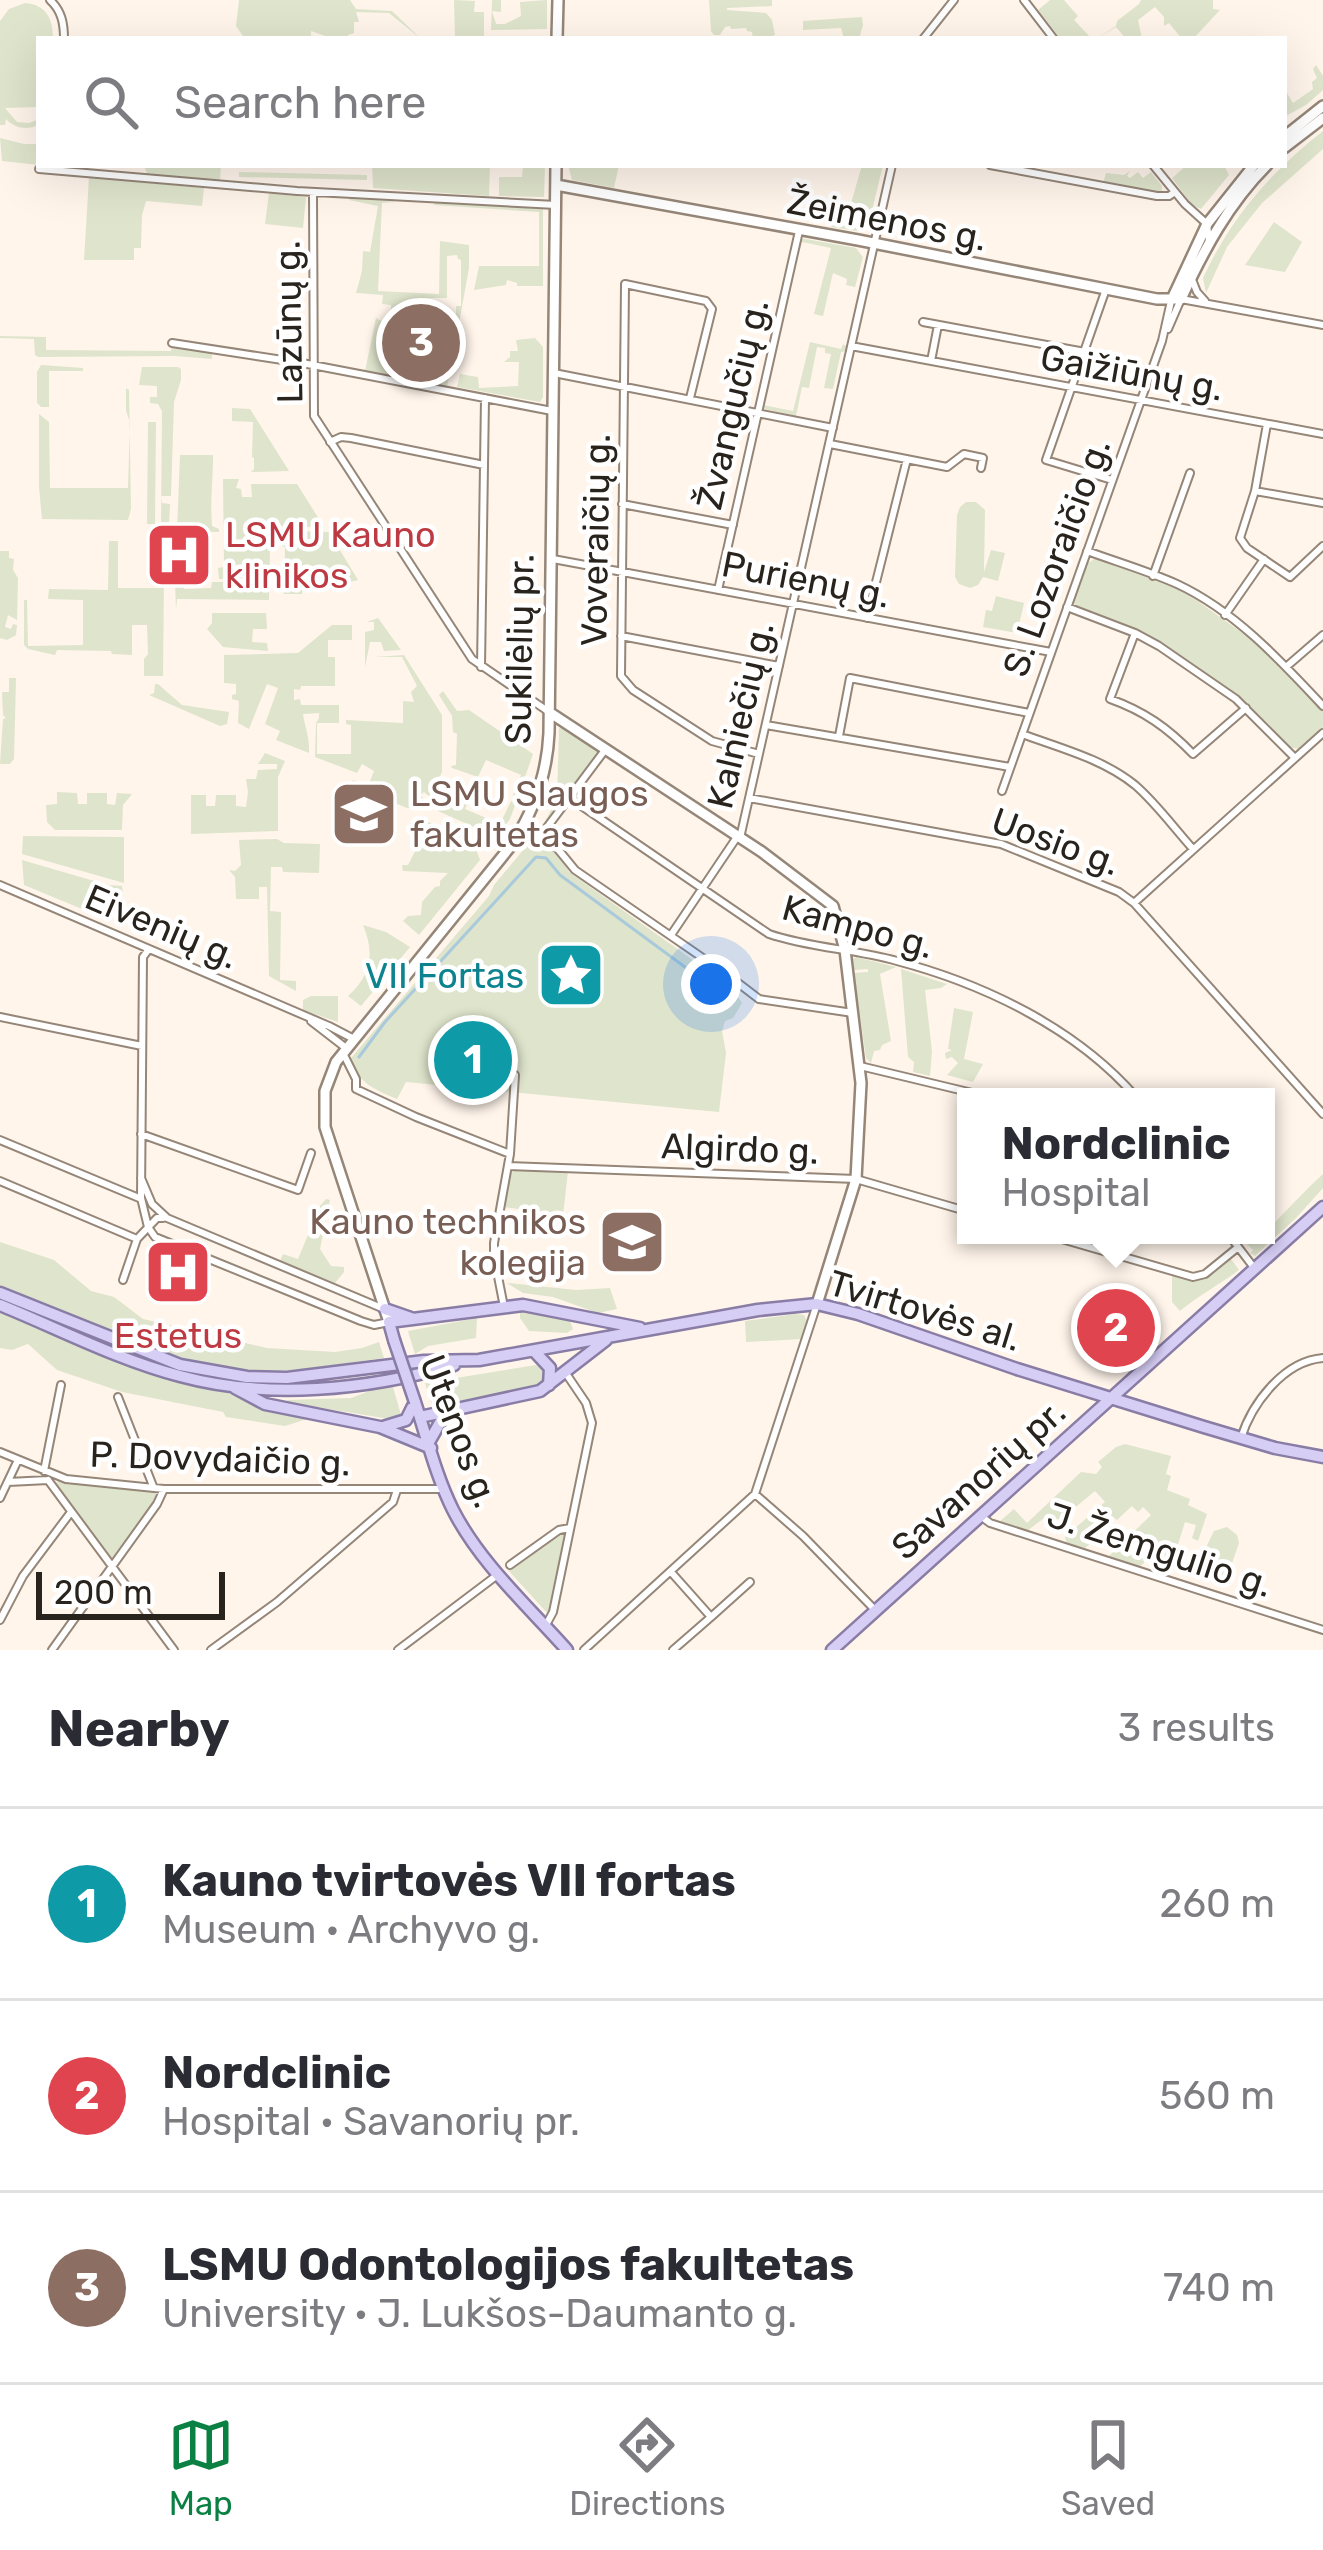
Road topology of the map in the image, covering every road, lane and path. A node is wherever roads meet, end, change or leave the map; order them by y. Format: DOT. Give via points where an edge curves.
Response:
graph roads {
  1 [pos="50,0"];
  2 [pos="558,0"];
  3 [pos="954,0"];
  4 [pos="1024,0"];
  5 [pos="64,36"];
  6 [pos="557,36"];
  7 [pos="925,36"];
  8 [pos="1052,36"];
  9 [pos="1323,106"];
  10 [pos="1323,118"];
  11 [pos="1287,135"];
  12 [pos="1287,146"];
  13 [pos="69,168"];
  14 [pos="556,168"];
  15 [pos="891,168"];
  16 [pos="1006,168"];
  17 [pos="1155,168"];
  18 [pos="1252,168"];
  19 [pos="1264,168"];
  20 [pos="39,169"];
  21 [pos="556,184"];
  22 [pos="313,192"];
  23 [pos="1175,192"];
  24 [pos="556,206"];
  25 [pos="1223,219"];
  26 [pos="1207,224"];
  27 [pos="799,229"];
  28 [pos="1209,241"];
  29 [pos="874,243"];
  30 [pos="1191,277"];
  31 [pos="1106,290"];
  32 [pos="1177,299"];
  33 [pos="1208,304"];
  34 [pos="923,322"];
  35 [pos="938,325"];
  36 [pos="1323,325"];
  37 [pos="172,343"];
  38 [pos="851,346"];
  39 [pos="1084,352"];
  40 [pos="931,361"];
  41 [pos="312,365"];
  42 [pos="553,373"];
  43 [pos="625,386"];
  44 [pos="1071,388"];
  45 [pos="485,398"];
  46 [pos="690,398"];
  47 [pos="1141,402"];
  48 [pos="553,411"];
  49 [pos="758,412"];
  50 [pos="1267,424"];
  51 [pos="833,428"];
  52 [pos="1323,434"];
  53 [pos="330,442"];
  54 [pos="830,443"];
  55 [pos="907,459"];
  56 [pos="484,465"];
  57 [pos="981,468"];
  58 [pos="1190,472"];
  59 [pos="1112,480"];
  60 [pos="1255,491"];
  61 [pos="1323,503"];
  62 [pos="622,504"];
  63 [pos="733,526"];
  64 [pos="1323,546"];
  65 [pos="1087,551"];
  66 [pos="551,559"];
  67 [pos="1264,560"];
  68 [pos="621,572"];
  69 [pos="1153,576"];
  70 [pos="718,590"];
  71 [pos="793,604"];
  72 [pos="1067,607"];
  73 [pos="1225,615"];
  74 [pos="867,618"];
  75 [pos="1135,633"];
  76 [pos="1323,635"];
  77 [pos="621,636"];
  78 [pos="1051,652"];
  79 [pos="779,666"];
  80 [pos="481,667"];
  81 [pos="1286,667"];
  82 [pos="1323,706"];
  83 [pos="1246,709"];
  84 [pos="549,712"];
  85 [pos="1029,713"];
  86 [pos="766,725"];
  87 [pos="1323,733"];
  88 [pos="1022,734"];
  89 [pos="839,736"];
  90 [pos="1313,742"];
  91 [pos="605,750"];
  92 [pos="1323,753"];
  93 [pos="759,754"];
  94 [pos="1295,758"];
  95 [pos="1010,767"];
  96 [pos="1002,791"];
  97 [pos="570,798"];
  98 [pos="749,798"];
  99 [pos="739,838"];
  100 [pos="1193,849"];
  101 [pos="0,885"];
  102 [pos="701,890"];
  103 [pos="1134,902"];
  104 [pos="671,935"];
  105 [pos="149,949"];
  106 [pos="845,950"];
  107 [pos="853,1012"];
  108 [pos="0,1017"];
  109 [pos="142,1046"];
  110 [pos="348,1047"];
  111 [pos="860,1066"];
  112 [pos="515,1075"];
  113 [pos="1126,1088"];
  114 [pos="957,1089"];
  115 [pos="1322,1111"];
  116 [pos="142,1134"];
  117 [pos="0,1140"];
  118 [pos="311,1153"];
  119 [pos="510,1154"];
  120 [pos="508,1166"];
  121 [pos="856,1179"];
  122 [pos="0,1181"];
  123 [pos="144,1198"];
  124 [pos="1323,1207"];
  125 [pos="957,1208"];
  126 [pos="1312,1217"];
  127 [pos="167,1218"];
  128 [pos="148,1227"];
  129 [pos="1322,1227"];
  130 [pos="137,1239"];
  131 [pos="1079,1244"];
  132 [pos="1235,1244"];
  133 [pos="1238,1248"];
  134 [pos="1255,1269"];
  135 [pos="123,1280"];
  136 [pos="0,1293"];
  137 [pos="817,1304"];
  138 [pos="0,1305"];
  139 [pos="503,1307"];
  140 [pos="568,1312"];
  141 [pos="387,1316"];
  142 [pos="646,1330"];
  143 [pos="613,1336"];
  144 [pos="394,1340"];
  145 [pos="571,1345"];
  146 [pos="536,1352"];
  147 [pos="1323,1358"];
  148 [pos="470,1361"];
  149 [pos="565,1372"];
  150 [pos="61,1385"];
  151 [pos="549,1385"];
  152 [pos="232,1386"];
  153 [pos="274,1389"];
  154 [pos="118,1397"];
  155 [pos="1113,1399"];
  156 [pos="415,1402"];
  157 [pos="456,1409"];
  158 [pos="296,1412"];
  159 [pos="420,1417"];
  160 [pos="380,1427"];
  161 [pos="1241,1438"];
  162 [pos="430,1445"];
  163 [pos="0,1452"];
  164 [pos="1323,1457"];
  165 [pos="18,1460"];
  166 [pos="48,1476"];
  167 [pos="8,1482"];
  168 [pos="153,1486"];
  169 [pos="164,1489"];
  170 [pos="444,1489"];
  171 [pos="397,1490"];
  172 [pos="755,1494"];
  173 [pos="0,1498"];
  174 [pos="71,1512"];
  175 [pos="982,1517"];
  176 [pos="570,1528"];
  177 [pos="510,1565"];
  178 [pos="112,1568"];
  179 [pos="670,1571"];
  180 [pos="499,1574"];
  181 [pos="750,1582"];
  182 [pos="876,1611"];
  183 [pos="711,1617"];
  184 [pos="0,1620"];
  185 [pos="545,1626"];
  186 [pos="1323,1630"];
  187 [pos="52,1650"];
  188 [pos="173,1650"];
  189 [pos="211,1650"];
  190 [pos="398,1650"];
  191 [pos="567,1650"];
  192 [pos="584,1650"];
  193 [pos="674,1650"];
  194 [pos="832,1650"];
  1 -- 5 [label="street"];
  2 -- 6 [label="main road"];
  3 -- 7 [label="street"];
  4 -- 8 [label="street"];
  9 -- 11 [label="main road"];
  10 -- 12 [label="main road"];
  13 -- 20 [label="street"];
  13 -- 22 [label="street"];
  14 -- 21 [label="main road, Sukilėlių pr."];
  15 -- 29 [label="street, Kalniečių g."];
  16 -- 23 [label="street" via="1157,196"];
  17 -- 23 [label="street"];
  18 -- 26 [label="main road"];
  19 -- 25 [label="main road"];
  21 -- 24 [label="main road, Sukilėlių pr."];
  21 -- 27 [label="main road, Žeimenos g."];
  22 -- 24 [label="street"];
  22 -- 41 [label="street, Lazūnų g."];
  23 -- 26 [label="street"];
  24 -- 42 [label="main road, Sukilėlių pr."];
  25 -- 26 [label="street"];
  25 -- 28 [label="main road"];
  26 -- 28 [label="street"];
  26 -- 32 [label="main road"];
  27 -- 29 [label="main road, Žeimenos g."];
  27 -- 49 [label="street, Žvangučių g."];
  28 -- 30 [label="main road"];
  29 -- 31 [label="main road, Žeimenos g."];
  29 -- 38 [label="street, Kalniečių g."];
  30 -- 32 [label="main road"];
  30 -- 33 [label="street"];
  31 -- 32 [label="main road, Žeimenos g."];
  31 -- 39 [label="street"];
  32 -- 33 [label="street, Žeimenos g."];
  32 -- 47 [label="street, S. Lozoraičio g."];
  33 -- 36 [label="street, Žeimenos g."];
  34 -- 35 [label="street"];
  35 -- 39 [label="street"];
  35 -- 40 [label="street"];
  37 -- 41 [label="street"];
  38 -- 40 [label="street, Gaižiūnų g."];
  38 -- 51 [label="street, Kalniečių g."];
  39 -- 44 [label="street"];
  40 -- 44 [label="street, Gaižiūnų g."];
  41 -- 45 [label="street"];
  41 -- 53 [label="street, Lazūnų g." via="314,416"];
  42 -- 43 [label="street"];
  42 -- 48 [label="main road, Sukilėlių pr."];
  43 -- 46 [label="street"];
  43 -- 46 [label="street, Voveraičių g." via="625,284 710,304"];
  43 -- 62 [label="street, Voveraičių g."];
  44 -- 47 [label="street, Gaižiūnų g."];
  44 -- 59 [label="street" via="1046,460"];
  45 -- 48 [label="street"];
  45 -- 56 [label="street"];
  46 -- 49 [label="street"];
  47 -- 50 [label="street, Gaižiūnų g."];
  47 -- 59 [label="street, S. Lozoraičio g."];
  48 -- 66 [label="main road, Sukilėlių pr."];
  49 -- 51 [label="street"];
  49 -- 63 [label="street, Žvangučių g."];
  50 -- 52 [label="street, Gaižiūnų g."];
  50 -- 60 [label="street"];
  51 -- 54 [label="street, Kalniečių g."];
  53 -- 56 [label="street" via="350,438"];
  53 -- 80 [label="street, Lazūnų g."];
  54 -- 55 [label="street"];
  54 -- 71 [label="street, Kalniečių g."];
  55 -- 57 [label="street" via="947,467 964,454 983,458"];
  55 -- 74 [label="street"];
  56 -- 80 [label="street"];
  58 -- 69 [label="street"];
  59 -- 65 [label="street, S. Lozoraičio g."];
  60 -- 61 [label="street"];
  60 -- 67 [label="street" via="1241,542"];
  62 -- 63 [label="street"];
  62 -- 68 [label="street, Voveraičių g."];
  63 -- 70 [label="street, Žvangučių g."];
  64 -- 67 [label="street" via="1290,577"];
  65 -- 69 [label="street"];
  65 -- 72 [label="street, S. Lozoraičio g."];
  66 -- 68 [label="street, Purienų g."];
  66 -- 84 [label="main road, Sukilėlių pr."];
  67 -- 73 [label="street"];
  68 -- 70 [label="street, Purienų g."];
  68 -- 77 [label="street, Voveraičių g."];
  69 -- 73 [label="street"];
  70 -- 71 [label="street, Purienų g."];
  71 -- 74 [label="street, Purienų g."];
  71 -- 79 [label="street, Kalniečių g."];
  72 -- 75 [label="street"];
  72 -- 78 [label="street, S. Lozoraičio g."];
  73 -- 81 [label="street"];
  74 -- 78 [label="street, Purienų g."];
  75 -- 83 [label="street"];
  75 -- 83 [label="street" via="1110,698 1149,716 1193,754"];
  76 -- 81 [label="street"];
  77 -- 79 [label="street"];
  77 -- 93 [label="street, Voveraičių g." via="625,684 712,741"];
  78 -- 85 [label="street, S. Lozoraičio g."];
  79 -- 86 [label="street, Kalniečių g."];
  80 -- 84 [label="street, Lazūnų g."];
  81 -- 82 [label="street"];
  83 -- 94 [label="street"];
  84 -- 91 [label="main road, Lazūnų g."];
  84 -- 110 [label="main road, Sukilėlių pr." via="543,775 520,832"];
  85 -- 88 [label="street, S. Lozoraičio g."];
  85 -- 89 [label="street" via="850,678"];
  86 -- 89 [label="street"];
  86 -- 93 [label="street, Kalniečių g."];
  87 -- 90 [label="street"];
  88 -- 95 [label="street, S. Lozoraičio g."];
  88 -- 100 [label="street" via="1117,773"];
  89 -- 95 [label="street"];
  90 -- 92 [label="street"];
  90 -- 94 [label="street"];
  91 -- 97 [label="street"];
  91 -- 99 [label="main road, Lazūnų g."];
  93 -- 98 [label="street, Kalniečių g."];
  94 -- 100 [label="street"];
  95 -- 96 [label="street, S. Lozoraičio g."];
  97 -- 102 [label="street, Kampo g."];
  97 -- 104 [label="street" via="539,838"];
  98 -- 99 [label="street, Kalniečių g."];
  98 -- 103 [label="street, Uosio g." via="1001,844"];
  99 -- 102 [label="street"];
  99 -- 106 [label="main road, Kalniečių g." via="830,902"];
  100 -- 103 [label="street"];
  101 -- 105 [label="street, Eivenių g."];
  102 -- 104 [label="street"];
  102 -- 106 [label="street, Kampo g." via="770,934"];
  103 -- 115 [label="street, Uosio g."];
  104 -- 107 [label="street" via="759,999"];
  105 -- 109 [label="street"];
  105 -- 110 [label="street, Eivenių g." via="304,1015"];
  106 -- 107 [label="main road, Kalniečių g."];
  106 -- 113 [label="street, Kampo g." via="946,978 1047,1022"];
  107 -- 111 [label="main road, Kalniečių g."];
  108 -- 109 [label="street"];
  109 -- 116 [label="street"];
  110 -- 119 [label="street" via="356,1089"];
  110 -- 141 [label="main road, Sukilėlių pr." via="326,1085 325,1126"];
  111 -- 114 [label="street"];
  111 -- 121 [label="main road, Kalniečių g."];
  112 -- 119 [label="street"];
  116 -- 118 [label="street" via="298,1190"];
  116 -- 123 [label="street"];
  117 -- 123 [label="street"];
  119 -- 120 [label="street"];
  120 -- 121 [label="street, Algirdo g."];
  120 -- 139 [label="street" via="494,1256"];
  121 -- 125 [label="street, Algirdo g."];
  121 -- 137 [label="main road, Kalniečių g."];
  122 -- 130 [label="street"];
  123 -- 127 [label="street"];
  123 -- 128 [label="street"];
  124 -- 126 [label="main road, Savanorių pr."];
  126 -- 129 [label="main road"];
  126 -- 134 [label="main road, Savanorių pr."];
  127 -- 128 [label="street"];
  127 -- 141 [label="street"];
  128 -- 130 [label="street"];
  128 -- 141 [label="street" via="155,1237 361,1321 374,1325"];
  130 -- 135 [label="street"];
  131 -- 133 [label="street" via="1193,1277"];
  132 -- 133 [label="street"];
  133 -- 134 [label="street"];
  134 -- 155 [label="main road, Savanorių pr."];
  136 -- 148 [label="main road" via="208,1372 287,1378"];
  137 -- 142 [label="main road, Tvirtovės al."];
  137 -- 155 [label="main road, Tvirtovės al."];
  137 -- 172 [label="street, Kalniečių g."];
  138 -- 152 [label="main road" via="154,1368"];
  139 -- 140 [label="main road"];
  139 -- 141 [label="main road"];
  140 -- 142 [label="main road"];
  140 -- 145 [label="main road" via="578,1325"];
  141 -- 144 [label="main road, Sukilėlių pr."];
  142 -- 143 [label="main road, Tvirtovės al."];
  143 -- 145 [label="main road, Tvirtovės al."];
  143 -- 149 [label="main road"];
  144 -- 156 [label="main road, Utenos g., bridge"];
  145 -- 146 [label="main road, Tvirtovės al."];
  146 -- 148 [label="main road, Tvirtovės al."];
  146 -- 151 [label="main road" via="550,1368"];
  147 -- 161 [label="street" via="1283,1372"];
  148 -- 153 [label="main road" via="375,1382"];
  149 -- 151 [label="main road"];
  149 -- 176 [label="street" via="592,1417"];
  150 -- 166 [label="street"];
  151 -- 157 [label="main road"];
  152 -- 153 [label="main road"];
  152 -- 158 [label="main road"];
  153 -- 158 [label="main road" via="276,1402"];
  154 -- 168 [label="street"];
  155 -- 161 [label="main road, Tvirtovės al."];
  155 -- 175 [label="main road, Savanorių pr."];
  156 -- 159 [label="main road, Utenos g."];
  156 -- 160 [label="main road" via="406,1420"];
  157 -- 159 [label="main road"];
  157 -- 162 [label="main road"];
  158 -- 160 [label="main road"];
  159 -- 162 [label="main road, Utenos g."];
  160 -- 162 [label="main road"];
  161 -- 164 [label="main road, Tvirtovės al."];
  162 -- 170 [label="main road, Utenos g."];
  163 -- 165 [label="street, P. Dovydaičio g."];
  165 -- 166 [label="street, P. Dovydaičio g."];
  165 -- 167 [label="street"];
  166 -- 167 [label="street"];
  166 -- 168 [label="street, P. Dovydaičio g."];
  166 -- 174 [label="street"];
  167 -- 173 [label="street"];
  168 -- 169 [label="street, P. Dovydaičio g."];
  169 -- 171 [label="street, P. Dovydaičio g."];
  169 -- 178 [label="street"];
  170 -- 171 [label="street, P. Dovydaičio g."];
  170 -- 180 [label="main road, Utenos g."];
  171 -- 189 [label="street" via="297,1586"];
  172 -- 179 [label="street, Kalniečių g."];
  172 -- 182 [label="street"];
  174 -- 178 [label="street"];
  174 -- 184 [label="street"];
  175 -- 182 [label="main road, Savanorių pr."];
  175 -- 186 [label="street, J. Žemgulio g."];
  176 -- 177 [label="street"];
  176 -- 185 [label="street"];
  178 -- 187 [label="street"];
  178 -- 188 [label="street"];
  179 -- 183 [label="street"];
  179 -- 192 [label="street, Kalniečių g."];
  180 -- 185 [label="main road, Utenos g."];
  180 -- 190 [label="street"];
  181 -- 183 [label="street"];
  182 -- 194 [label="main road, Savanorių pr."];
  183 -- 193 [label="street"];
  185 -- 191 [label="main road, Utenos g."];
}
